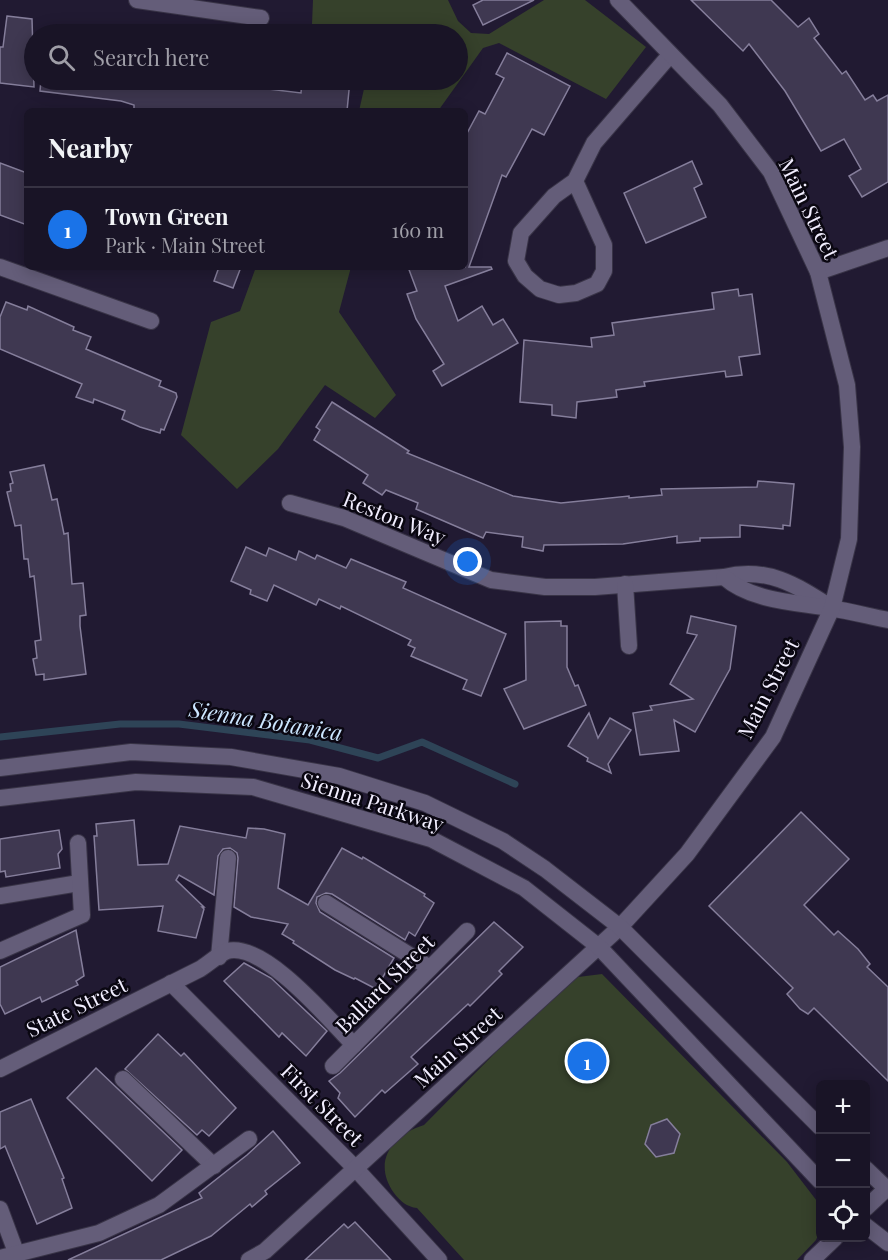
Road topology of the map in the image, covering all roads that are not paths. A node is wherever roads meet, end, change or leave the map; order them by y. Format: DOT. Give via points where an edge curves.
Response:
graph roads {
  1 [pos="137,0"];
  2 [pos="618,0"];
  3 [pos="261,18"];
  4 [pos="670,55"];
  5 [pos="575,181"];
  6 [pos="888,248"];
  7 [pos="0,267"];
  8 [pos="818,272"];
  9 [pos="151,321"];
  10 [pos="290,503"];
  11 [pos="625,584"];
  12 [pos="832,608"];
  13 [pos="888,620"];
  14 [pos="629,646"];
  15 [pos="0,768"];
  16 [pos="0,798"];
  17 [pos="78,843"];
  18 [pos="228,858"];
  19 [pos="80,883"];
  20 [pos="0,896"];
  21 [pos="326,903"];
  22 [pos="620,927"];
  23 [pos="466,932"];
  24 [pos="599,947"];
  25 [pos="0,951"];
  26 [pos="219,957"];
  27 [pos="430,968"];
  28 [pos="171,983"];
  29 [pos="354,1045"];
  30 [pos="333,1066"];
  31 [pos="0,1069"];
  32 [pos="123,1079"];
  33 [pos="816,1123"];
  34 [pos="249,1139"];
  35 [pos="214,1166"];
  36 [pos="356,1169"];
  37 [pos="870,1173"];
  38 [pos="816,1177"];
  39 [pos="887,1190"];
  40 [pos="870,1205"];
  41 [pos="0,1209"];
  42 [pos="870,1229"];
  43 [pos="831,1242"];
  44 [pos="888,1243"];
  45 [pos="17,1255"];
  46 [pos="0,1258"];
  47 [pos="249,1260"];
  48 [pos="439,1260"];
  49 [pos="812,1260"];
  1 -- 3 [label="street"];
  2 -- 4 [label="street, Main Street"];
  4 -- 5 [label="street" via="594,143"];
  4 -- 8 [label="street, Main Street" via="720,105 771,172"];
  5 -- 5 [label="street" via="604,245 604,271 597,284 560,296 540,289 516,261 521,233 554,196"];
  6 -- 8 [label="street"];
  7 -- 9 [label="street"];
  8 -- 12 [label="street, Main Street" via="848,385 852,447 849,539"];
  10 -- 11 [label="street, Reston Way" via="344,518 491,580 545,587"];
  11 -- 12 [label="street, Reston Way" via="744,572 789,581"];
  11 -- 14 [label="street"];
  12 -- 13 [label="street, Reston Way"];
  12 -- 22 [label="street, Main Street" via="773,737 687,854"];
  15 -- 22 [label="street, Sienna Parkway" via="131,752 231,757 339,777 425,803 503,841"];
  16 -- 24 [label="street, Sienna Parkway" via="135,782 253,787 431,839 525,888"];
  17 -- 19 [label="street"];
  18 -- 26 [label="street"];
  19 -- 20 [label="street"];
  19 -- 25 [label="street" via="82,915"];
  21 -- 27 [label="street"];
  22 -- 24 [label="street, Main Street"];
  22 -- 33 [label="street, Sienna Parkway"];
  23 -- 27 [label="street, Ballard Street"];
  24 -- 36 [label="street, Main Street"];
  24 -- 38 [label="street, Sienna Parkway"];
  26 -- 28 [label="street, State Street"];
  26 -- 29 [label="street, State Street" via="228,951 252,953 281,973"];
  27 -- 29 [label="street, Ballard Street"];
  28 -- 31 [label="street, State Street"];
  28 -- 36 [label="street, First Street"];
  29 -- 30 [label="street, Ballard Street"];
  32 -- 35 [label="street"];
  34 -- 35 [label="street"];
  35 -- 45 [label="street" via="159,1205 99,1233"];
  36 -- 47 [label="street, Main Street" via="265,1251"];
  36 -- 48 [label="street, First Street"];
  37 -- 39 [label="street"];
  39 -- 40 [label="street"];
  41 -- 45 [label="street"];
  42 -- 44 [label="street"];
  43 -- 49 [label="street"];
  45 -- 46 [label="street"];
}
